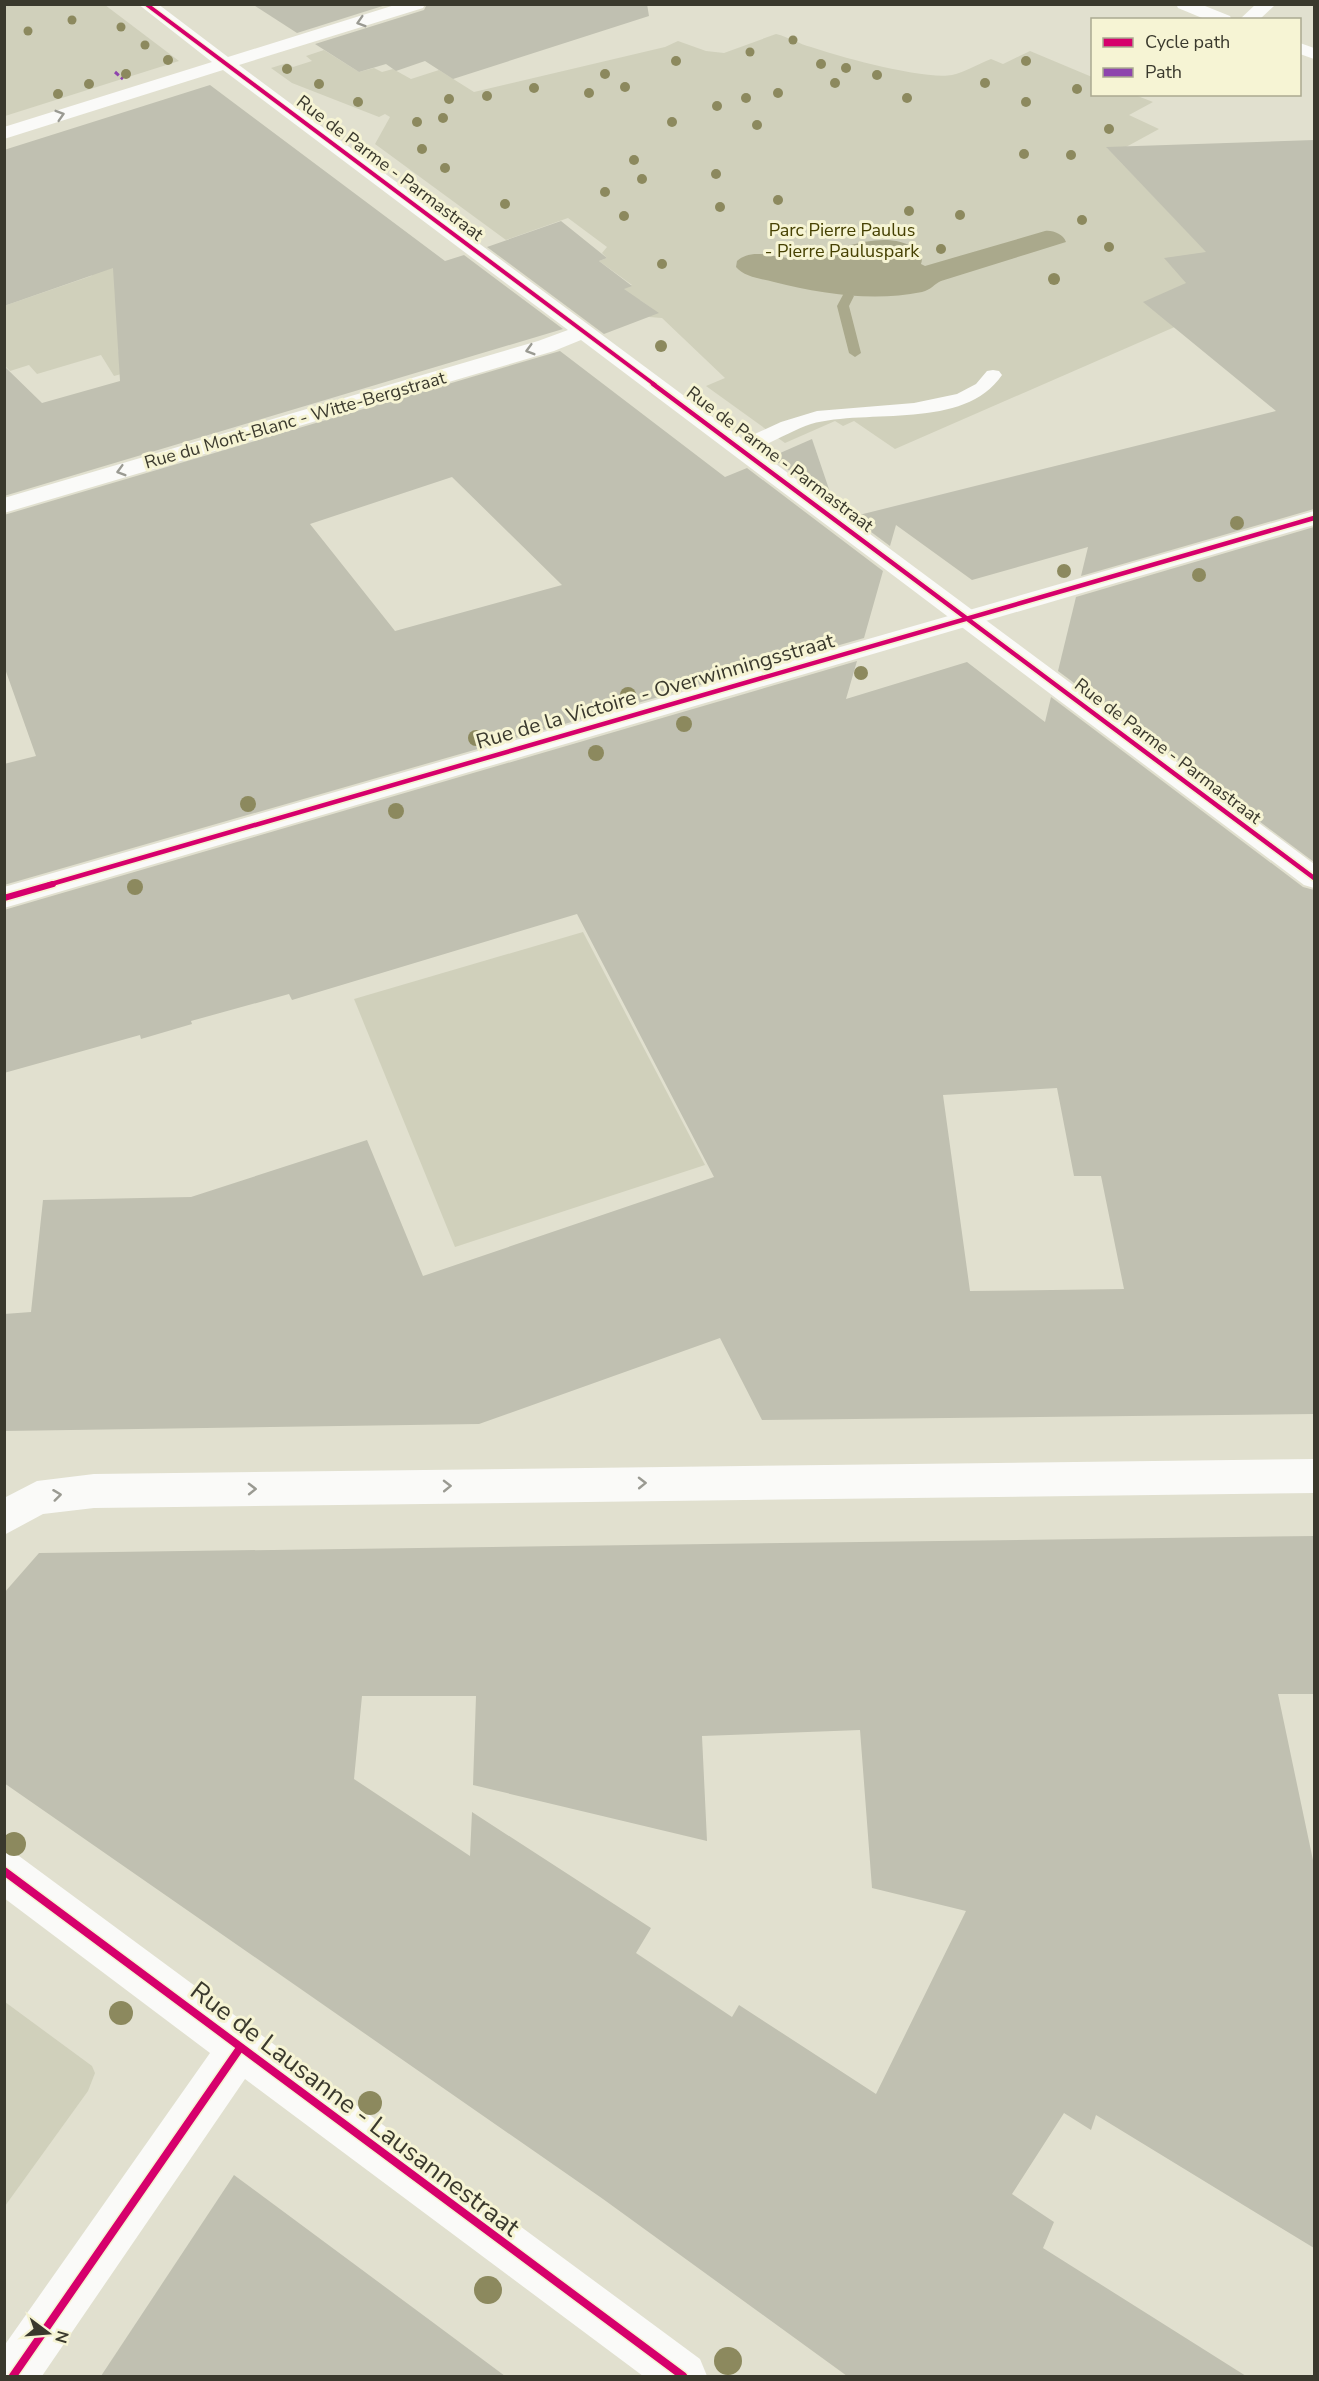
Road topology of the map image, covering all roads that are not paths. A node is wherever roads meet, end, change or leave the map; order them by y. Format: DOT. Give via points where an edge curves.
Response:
graph roads {
  1 [pos="146,4"];
  2 [pos="417,4"];
  3 [pos="1184,4"];
  4 [pos="1268,4"];
  5 [pos="1219,18"];
  6 [pos="1250,18"];
  7 [pos="226,64"];
  8 [pos="4,133"];
  9 [pos="585,331"];
  10 [pos="993,375"];
  11 [pos="740,448"];
  12 [pos="4,506"];
  13 [pos="1314,518"];
  14 [pos="965,618"];
  15 [pos="1314,878"];
  16 [pos="4,898"];
  17 [pos="1314,1476"];
  18 [pos="4,1518"];
  19 [pos="4,1871"];
  20 [pos="240,2048"];
  21 [pos="13,2376"];
  22 [pos="683,2376"];
  1 -- 7 [label="street, Rue de Parme - Parmastraat"];
  2 -- 7 [label="street, one-way"];
  3 -- 5 [label="street"];
  4 -- 6 [label="street"];
  8 -- 7 [label="street, one-way"];
  7 -- 9 [label="street, Rue de Parme - Parmastraat"];
  9 -- 11 [label="street, Rue de Parme - Parmastraat"];
  9 -- 12 [label="street, Rue du Mont-Blanc - Witte-Bergstraat, one-way"];
  10 -- 11 [label="lane" via="982,392 960,400 817,417 790,424"];
  11 -- 14 [label="street, Rue de Parme - Parmastraat"];
  13 -- 14 [label="street, Rue de la Victoire - Overwinningsstraat"];
  14 -- 15 [label="street, Rue de Parme - Parmastraat"];
  14 -- 16 [label="street, Rue de la Victoire - Overwinningsstraat"];
  18 -- 17 [label="street, one-way" via="37,1498 94,1491"];
  19 -- 20 [label="street, Rue de Lausanne - Lausannestraat"];
  20 -- 21 [label="street"];
  20 -- 22 [label="street, Rue de Lausanne - Lausannestraat"];
}
